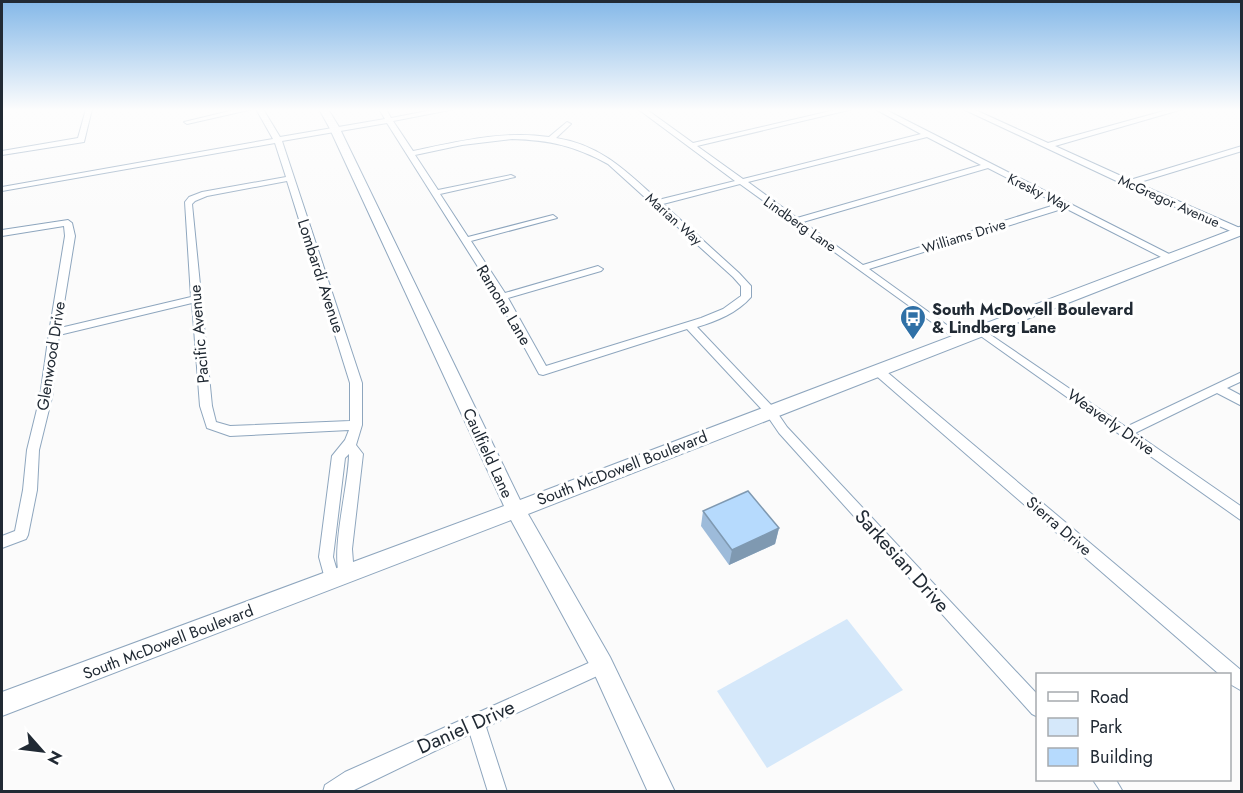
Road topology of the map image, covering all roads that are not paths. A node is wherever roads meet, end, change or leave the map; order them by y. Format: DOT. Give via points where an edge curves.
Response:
graph roads {
  1 [pos="44,146"];
  2 [pos="245,146"];
  3 [pos="281,146"];
  4 [pos="342,146"];
  5 [pos="405,146"];
  6 [pos="452,146"];
  7 [pos="578,146"];
  8 [pos="694,146"];
  9 [pos="880,146"];
  10 [pos="947,146"];
  11 [pos="1047,146"];
  12 [pos="1242,148"];
  13 [pos="2,153"];
  14 [pos="410,154"];
  15 [pos="986,166"];
  16 [pos="511,177"];
  17 [pos="291,178"];
  18 [pos="739,181"];
  19 [pos="1128,183"];
  20 [pos="2,189"];
  21 [pos="434,193"];
  22 [pos="657,202"];
  23 [pos="1065,205"];
  24 [pos="553,218"];
  25 [pos="795,221"];
  26 [pos="1240,232"];
  27 [pos="2,233"];
  28 [pos="465,240"];
  29 [pos="1168,257"];
  30 [pos="863,268"];
  31 [pos="598,269"];
  32 [pos="502,297"];
  33 [pos="196,299"];
  34 [pos="689,325"];
  35 [pos="980,330"];
  36 [pos="54,333"];
  37 [pos="958,338"];
  38 [pos="877,370"];
  39 [pos="1242,376"];
  40 [pos="1218,388"];
  41 [pos="1242,402"];
  42 [pos="770,411"];
  43 [pos="357,425"];
  44 [pos="1126,432"];
  45 [pos="515,509"];
  46 [pos="1242,515"];
  47 [pos="2,543"];
  48 [pos="339,578"];
  49 [pos="602,665"];
  50 [pos="1230,673"];
  51 [pos="2,704"];
  52 [pos="1036,706"];
  53 [pos="476,723"];
  54 [pos="332,792"];
  55 [pos="498,792"];
  56 [pos="662,792"];
  1 -- 13 [label="street"];
  2 -- 20 [label="street"];
  3 -- 17 [label="street, Lombardi Avenue"];
  4 -- 45 [label="main road, Caulfield Lane"];
  5 -- 14 [label="street, Ramona Lane"];
  6 -- 14 [label="street, Marian Way"];
  7 -- 22 [label="street, Marian Way" via="611,162"];
  8 -- 18 [label="street, Lindberg Lane"];
  9 -- 18 [label="street"];
  10 -- 15 [label="street, Kresky Way"];
  11 -- 19 [label="street, McGregor Avenue"];
  12 -- 19 [label="street"];
  14 -- 21 [label="street, Ramona Lane"];
  15 -- 23 [label="street, Kresky Way"];
  15 -- 25 [label="street"];
  16 -- 21 [label="street"];
  17 -- 33 [label="street, Pacific Avenue" via="205,194 188,204"];
  17 -- 43 [label="street, Lombardi Avenue" via="356,383"];
  18 -- 22 [label="street"];
  18 -- 25 [label="street, Lindberg Lane"];
  19 -- 26 [label="street, McGregor Avenue"];
  21 -- 28 [label="street, Ramona Lane"];
  22 -- 34 [label="street, Marian Way" via="746,285 747,297 737,307"];
  23 -- 29 [label="street, Kresky Way"];
  23 -- 30 [label="street, Williams Drive"];
  24 -- 28 [label="street"];
  25 -- 30 [label="street, Lindberg Lane"];
  26 -- 29 [label="main road, South McDowell Boulevard"];
  27 -- 36 [label="street, Glenwood Drive" via="68,223 70,236"];
  28 -- 32 [label="street, Ramona Lane"];
  29 -- 35 [label="main road, South McDowell Boulevard"];
  30 -- 37 [label="street, Lindberg Lane"];
  31 -- 32 [label="street"];
  32 -- 34 [label="street, Ramona Lane" via="543,371"];
  33 -- 36 [label="street"];
  33 -- 43 [label="street, Pacific Avenue" via="211,424 230,431"];
  34 -- 42 [label="street"];
  35 -- 37 [label="main road, South McDowell Boulevard"];
  35 -- 44 [label="street, Weaverly Drive"];
  36 -- 47 [label="street, Glenwood Drive" via="21,534"];
  37 -- 38 [label="main road, South McDowell Boulevard"];
  38 -- 42 [label="main road, South McDowell Boulevard"];
  38 -- 50 [label="street, Sierra Drive"];
  39 -- 40 [label="street"];
  40 -- 41 [label="street"];
  40 -- 44 [label="street"];
  42 -- 45 [label="main road, South McDowell Boulevard"];
  42 -- 52 [label="street, Sarkesian Drive" via="783,430"];
  43 -- 48 [label="street, Lombardi Avenue" via="350,447 339,456 326,556"];
  44 -- 46 [label="street, Weaverly Drive"];
  45 -- 48 [label="main road, South McDowell Boulevard"];
  45 -- 49 [label="main road, Caulfield Lane"];
  48 -- 51 [label="main road, South McDowell Boulevard"];
  49 -- 53 [label="street, Daniel Drive"];
  49 -- 56 [label="main road, Caulfield Lane"];
  53 -- 54 [label="street, Daniel Drive" via="352,779"];
  53 -- 55 [label="street"];
}
